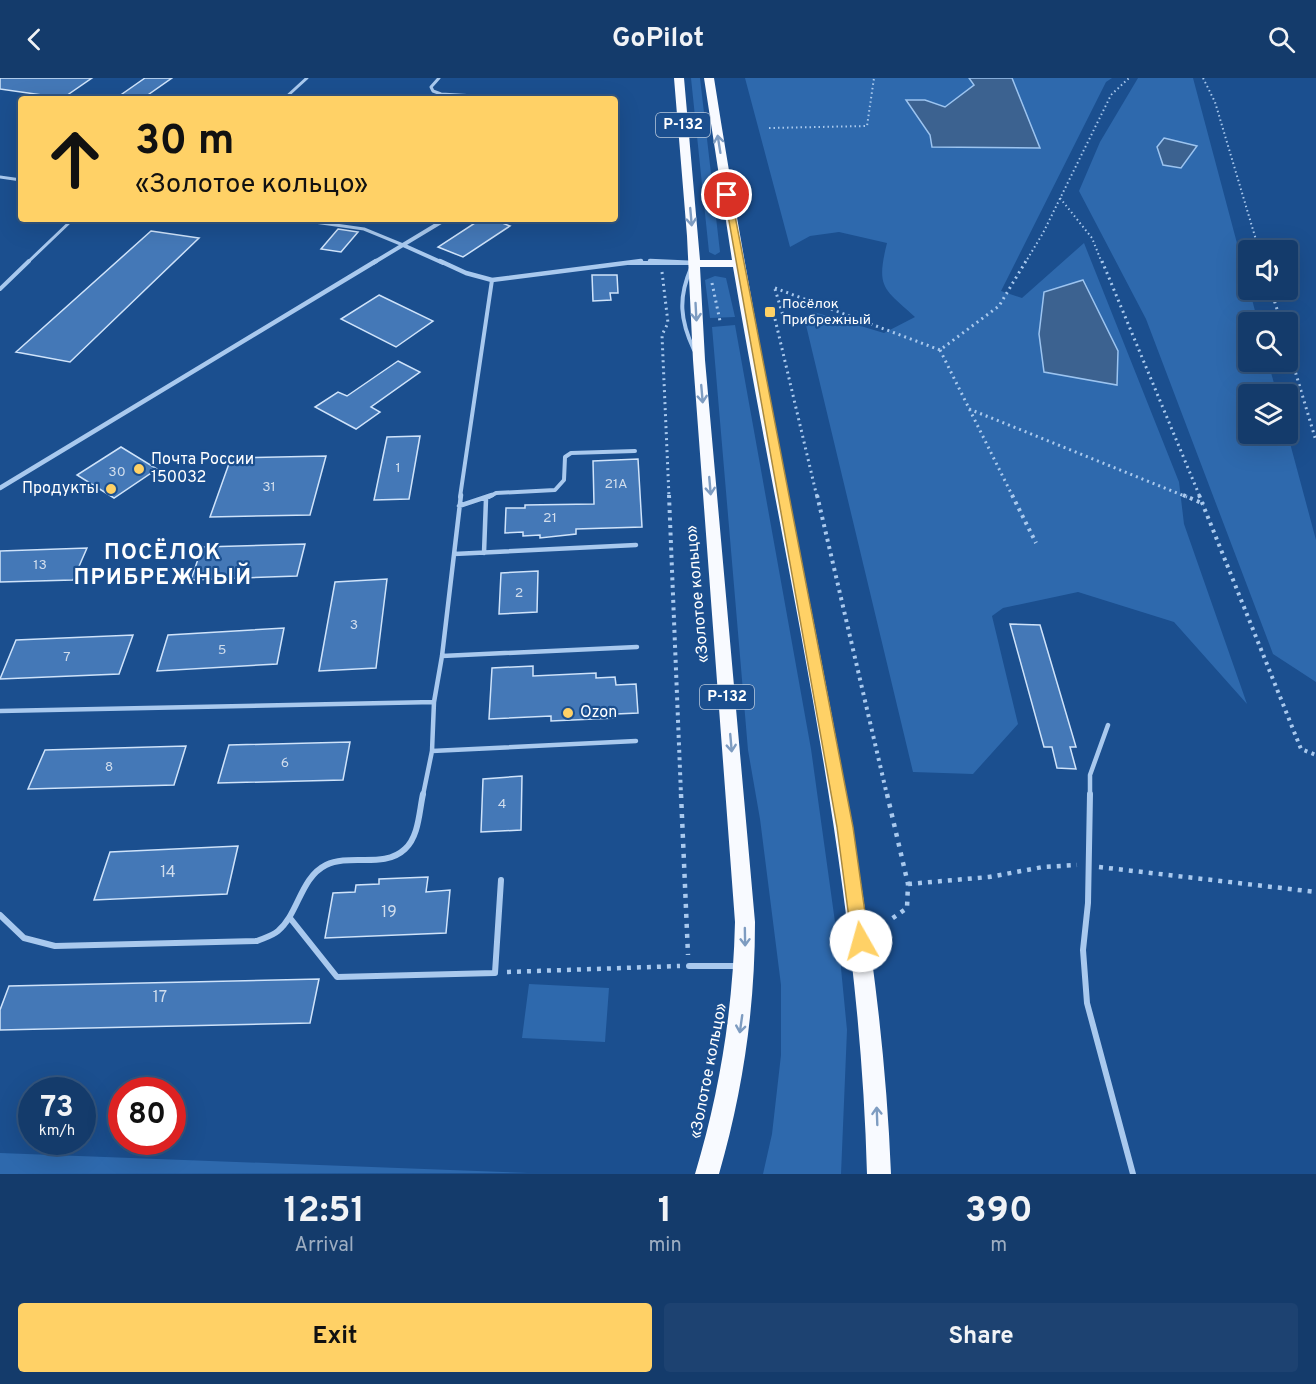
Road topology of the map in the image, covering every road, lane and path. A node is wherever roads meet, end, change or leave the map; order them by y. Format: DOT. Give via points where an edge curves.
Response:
graph roads {
  1 [pos="307,78"];
  2 [pos="439,78"];
  3 [pos="679,78"];
  4 [pos="709,78"];
  5 [pos="874,78"];
  6 [pos="1129,78"];
  7 [pos="1203,78"];
  8 [pos="287,96"];
  9 [pos="475,96"];
  10 [pos="769,128"];
  11 [pos="0,177"];
  12 [pos="18,180"];
  13 [pos="1060,198"];
  14 [pos="70,222"];
  15 [pos="317,222"];
  16 [pos="441,222"];
  17 [pos="1256,240"];
  18 [pos="403,245"];
  19 [pos="694,263"];
  20 [pos="738,264"];
  21 [pos="492,280"];
  22 [pos="712,283"];
  23 [pos="662,285"];
  24 [pos="0,289"];
  25 [pos="775,319"];
  26 [pos="784,319"];
  27 [pos="720,321"];
  28 [pos="940,350"];
  29 [pos="1295,372"];
  30 [pos="969,409"];
  31 [pos="1316,441"];
  32 [pos="635,451"];
  33 [pos="0,488"];
  34 [pos="486,499"];
  35 [pos="1204,504"];
  36 [pos="459,507"];
  37 [pos="1035,543"];
  38 [pos="636,545"];
  39 [pos="484,553"];
  40 [pos="454,554"];
  41 [pos="637,648"];
  42 [pos="442,656"];
  43 [pos="434,702"];
  44 [pos="0,711"];
  45 [pos="1108,725"];
  46 [pos="636,741"];
  47 [pos="432,751"];
  48 [pos="1316,755"];
  49 [pos="1089,866"];
  50 [pos="501,880"];
  51 [pos="908,884"];
  52 [pos="1316,892"];
  53 [pos="0,915"];
  54 [pos="290,918"];
  55 [pos="890,920"];
  56 [pos="689,966"];
  57 [pos="746,966"];
  58 [pos="495,973"];
  59 [pos="707,1174"];
  60 [pos="879,1174"];
  61 [pos="1133,1174"];
  1 -- 8 [label="lane"];
  2 -- 9 [label="lane" via="431,87 433,91"];
  3 -- 19 [label="highway, «Золотое кольцо» / Р-132, one-way"];
  20 -- 4 [label="highway, Р-132, one-way"];
  5 -- 10 [label="path" via="867,126"];
  6 -- 13 [label="path" via="1110,95"];
  7 -- 17 [label="path" via="1215,102"];
  11 -- 12 [label="lane"];
  13 -- 28 [label="path" via="999,306"];
  13 -- 35 [label="path" via="1092,238"];
  14 -- 24 [label="lane"];
  15 -- 18 [label="lane" via="364,229"];
  16 -- 18 [label="street"];
  18 -- 21 [label="street" via="466,273"];
  18 -- 33 [label="street"];
  19 -- 20 [label="highway"];
  19 -- 21 [label="street" via="643,261"];
  19 -- 57 [label="highway, «Золотое кольцо» / Р-132, one-way"];
  60 -- 20 [label="highway, Р-132, one-way" via="874,1049 845,827"];
  21 -- 36 [label="lane"];
  22 -- 27 [label="path"];
  23 -- 56 [label="path" via="668,323 662,335"];
  25 -- 51 [label="path"];
  26 -- 28 [label="path" via="775,288"];
  28 -- 30 [label="path"];
  29 -- 31 [label="path"];
  30 -- 35 [label="path"];
  30 -- 37 [label="path"];
  32 -- 34 [label="lane" via="571,453 565,457 562,487 496,494"];
  34 -- 36 [label="lane"];
  34 -- 39 [label="lane"];
  35 -- 48 [label="path" via="1301,749"];
  36 -- 40 [label="lane"];
  38 -- 39 [label="lane"];
  39 -- 40 [label="lane"];
  40 -- 42 [label="lane"];
  41 -- 42 [label="lane"];
  42 -- 43 [label="lane"];
  43 -- 44 [label="lane"];
  43 -- 47 [label="lane"];
  45 -- 49 [label="lane" via="1090,775"];
  46 -- 47 [label="lane"];
  47 -- 54 [label="lane" via="414,838 407,850 393,858 345,860 315,872"];
  49 -- 51 [label="path" via="1043,867 989,877"];
  49 -- 52 [label="path"];
  49 -- 61 [label="lane" via="1083,950 1087,1003"];
  50 -- 58 [label="lane"];
  51 -- 55 [label="path" via="906,908"];
  53 -- 54 [label="lane" via="24,938 55,946 257,941 276,933"];
  54 -- 58 [label="lane" via="337,977"];
  56 -- 57 [label="lane"];
  56 -- 58 [label="path"];
  57 -- 59 [label="highway, «Золотое кольцо» / Р-132, one-way" via="736,1055"];
}
